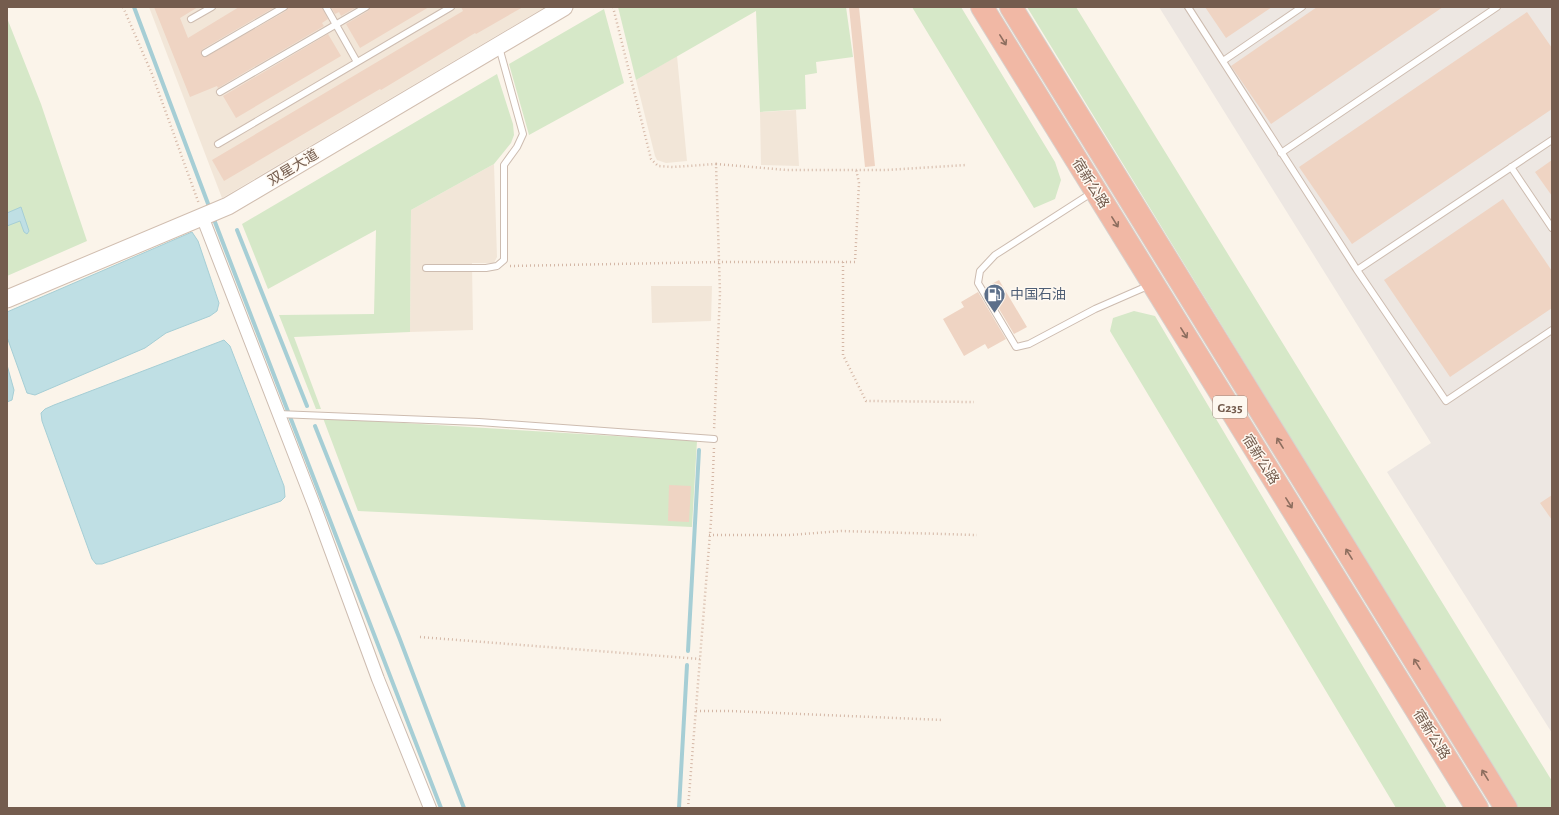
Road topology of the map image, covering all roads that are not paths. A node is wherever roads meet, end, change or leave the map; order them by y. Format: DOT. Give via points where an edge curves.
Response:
graph roads {
  1 [pos="212,7"];
  2 [pos="284,7"];
  3 [pos="326,7"];
  4 [pos="366,7"];
  5 [pos="451,7"];
  6 [pos="564,7"];
  7 [pos="982,7"];
  8 [pos="1011,7"];
  9 [pos="1188,7"];
  10 [pos="1302,7"];
  11 [pos="1497,7"];
  12 [pos="191,19"];
  13 [pos="336,24"];
  14 [pos="499,45"];
  15 [pos="205,53"];
  16 [pos="1223,61"];
  17 [pos="357,62"];
  18 [pos="220,92"];
  19 [pos="1552,140"];
  20 [pos="218,144"];
  21 [pos="1281,153"];
  22 [pos="1511,167"];
  23 [pos="1096,190"];
  24 [pos="208,214"];
  25 [pos="1552,228"];
  26 [pos="426,268"];
  27 [pos="1357,270"];
  28 [pos="1154,284"];
  29 [pos="7,299"];
  30 [pos="1552,330"];
  31 [pos="278,414"];
  32 [pos="714,439"];
  33 [pos="430,808"];
  34 [pos="1477,808"];
  35 [pos="1506,808"];
  1 -- 12 [label="lane"];
  2 -- 15 [label="lane"];
  3 -- 13 [label="lane"];
  4 -- 13 [label="lane"];
  5 -- 17 [label="lane"];
  6 -- 14 [label="street, 双星大道"];
  7 -- 23 [label="highway, 宿新公路 / G235, one-way"];
  35 -- 8 [label="highway, 宿新公路 / G235, one-way"];
  9 -- 16 [label="lane"];
  10 -- 16 [label="lane"];
  11 -- 21 [label="lane"];
  13 -- 17 [label="lane"];
  13 -- 18 [label="lane"];
  14 -- 24 [label="street, 双星大道" via="228,206"];
  14 -- 26 [label="lane" via="523,134 504,164 504,260 497,266 486,268"];
  16 -- 21 [label="lane"];
  17 -- 20 [label="lane"];
  19 -- 22 [label="lane"];
  21 -- 27 [label="lane"];
  22 -- 25 [label="lane"];
  22 -- 27 [label="lane"];
  23 -- 28 [label="highway, 宿新公路 / G235, one-way"];
  23 -- 28 [label="lane" via="996,255 980,271 978,283 1016,346 1029,344 1094,309"];
  24 -- 29 [label="street, 双星大道"];
  24 -- 31 [label="street"];
  27 -- 30 [label="lane" via="1446,401"];
  28 -- 34 [label="highway, 宿新公路 / G235, one-way"];
  31 -- 32 [label="lane" via="479,422"];
  31 -- 33 [label="street" via="378,679"];
}
